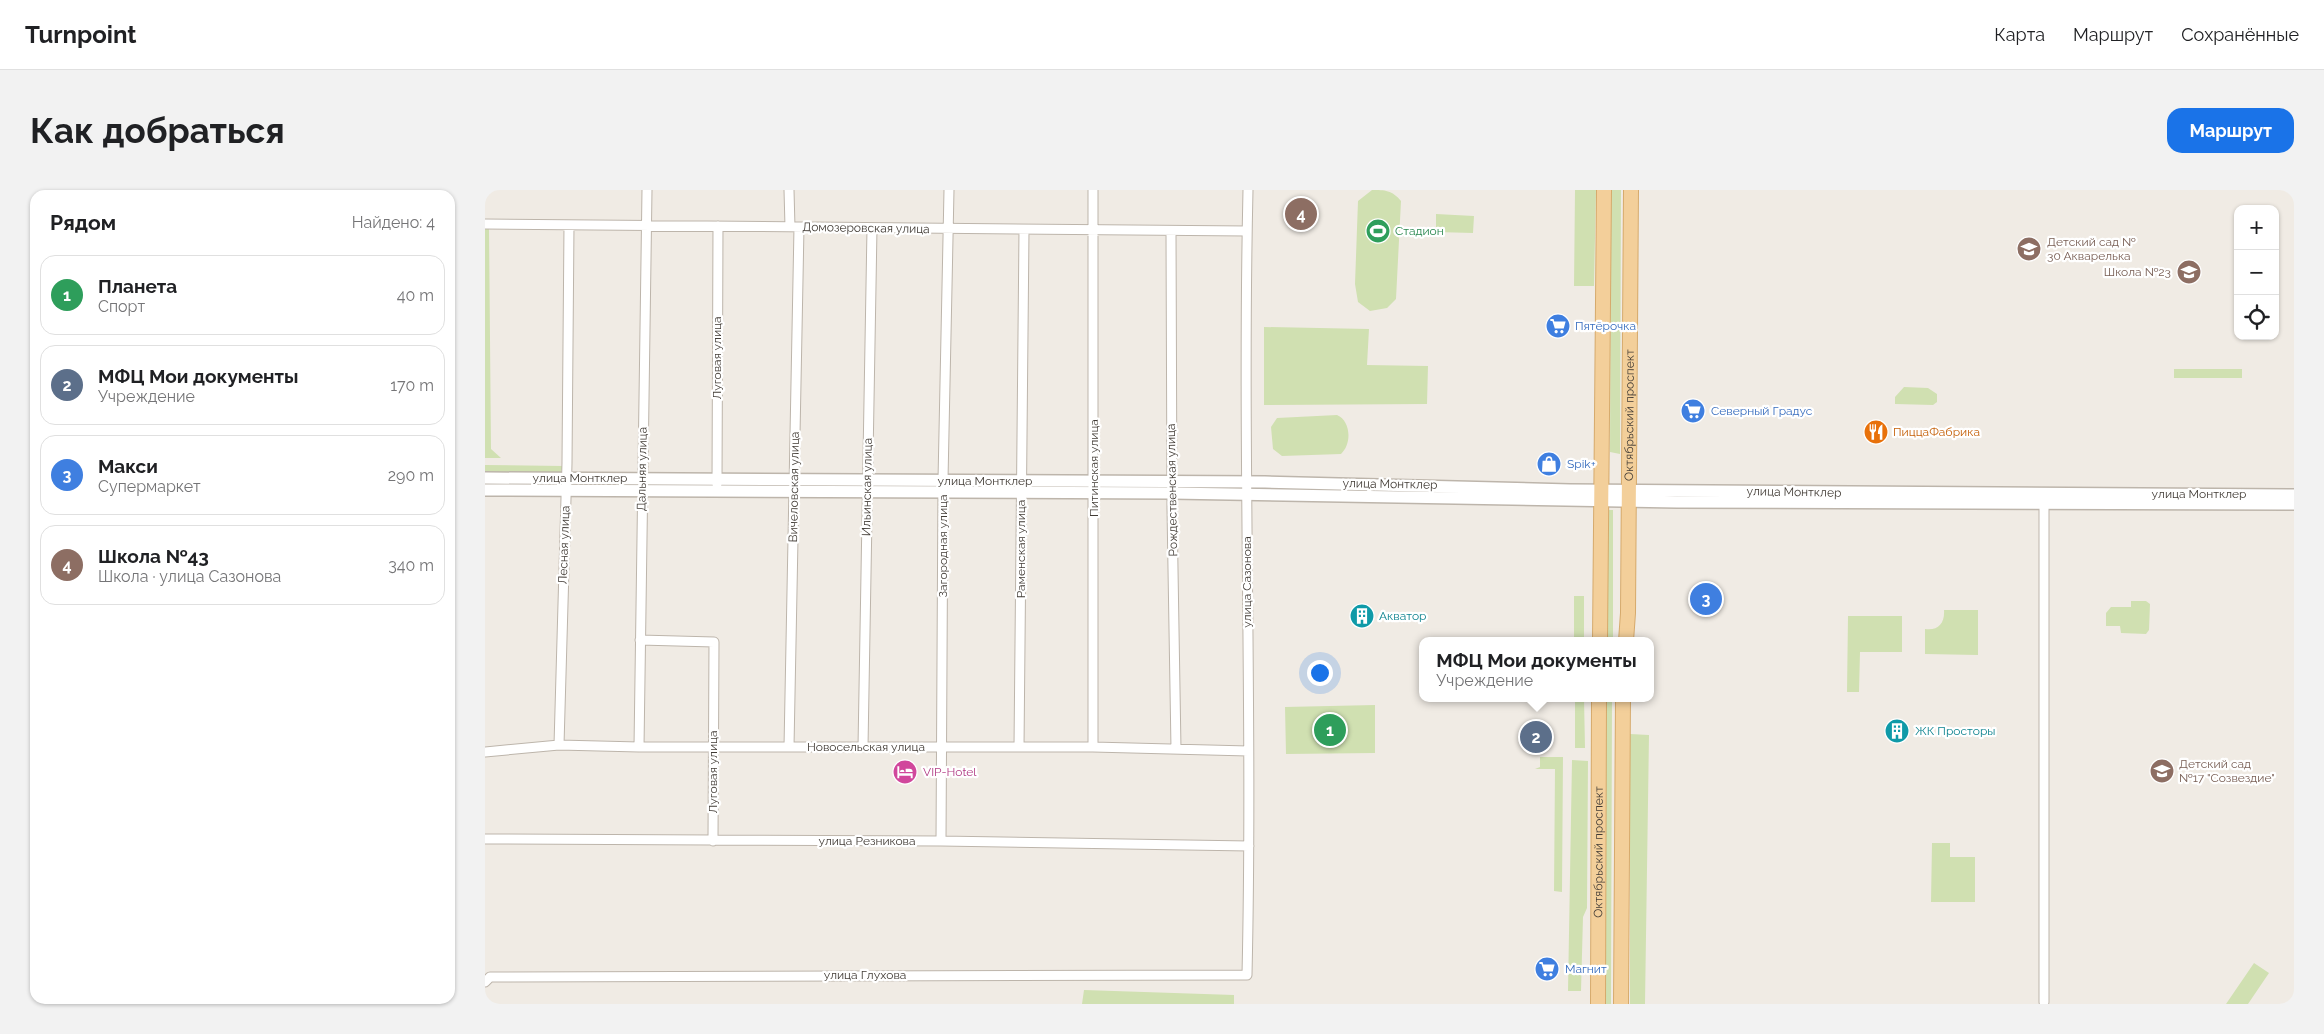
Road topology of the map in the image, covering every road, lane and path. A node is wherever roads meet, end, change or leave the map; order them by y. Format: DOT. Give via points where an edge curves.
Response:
graph roads {
  1 [pos="647,190"];
  2 [pos="789,190"];
  3 [pos="949,190"];
  4 [pos="1093,190"];
  5 [pos="1249,190"];
  6 [pos="1604,190"];
  7 [pos="1631,190"];
  8 [pos="485,224"];
  9 [pos="569,225"];
  10 [pos="647,225"];
  11 [pos="718,226"];
  12 [pos="794,227"];
  13 [pos="872,228"];
  14 [pos="948,229"];
  15 [pos="1024,230"];
  16 [pos="1093,230"];
  17 [pos="1247,231"];
  18 [pos="1171,232"];
  19 [pos="485,478"];
  20 [pos="1021,481"];
  21 [pos="566,484"];
  22 [pos="642,484"];
  23 [pos="717,485"];
  24 [pos="794,485"];
  25 [pos="867,486"];
  26 [pos="943,486"];
  27 [pos="1094,487"];
  28 [pos="1172,487"];
  29 [pos="1248,488"];
  30 [pos="485,490"];
  31 [pos="1021,493"];
  32 [pos="1601,495"];
  33 [pos="1629,495"];
  34 [pos="2294,495"];
  35 [pos="2044,503"];
  36 [pos="2294,504"];
  37 [pos="1600,637"];
  38 [pos="1626,637"];
  39 [pos="640,640"];
  40 [pos="1599,702"];
  41 [pos="1623,702"];
  42 [pos="559,745"];
  43 [pos="639,747"];
  44 [pos="713,747"];
  45 [pos="789,747"];
  46 [pos="863,747"];
  47 [pos="942,747"];
  48 [pos="1019,747"];
  49 [pos="1093,747"];
  50 [pos="1176,749"];
  51 [pos="1248,750"];
  52 [pos="485,752"];
  53 [pos="485,839"];
  54 [pos="713,841"];
  55 [pos="941,841"];
  56 [pos="1249,846"];
  57 [pos="1247,975"];
  58 [pos="485,982"];
  59 [pos="2044,1002"];
  60 [pos="1598,1004"];
  61 [pos="1621,1004"];
  1 -- 10 [label="street, Дальняя улица"];
  2 -- 12 [label="street, Вичеловская улица"];
  3 -- 14 [label="street, Загородная улица"];
  4 -- 16 [label="street, Питинская улица"];
  5 -- 17 [label="street, улица Сазонова"];
  6 -- 32 [label="main road"];
  7 -- 33 [label="main road, Октябрьский проспект"];
  8 -- 9 [label="street, Домозеровская улица"];
  9 -- 10 [label="street, Домозеровская улица"];
  9 -- 21 [label="street, Лесная улица"];
  10 -- 11 [label="street, Домозеровская улица"];
  10 -- 22 [label="street, Дальняя улица"];
  11 -- 12 [label="street, Домозеровская улица"];
  11 -- 23 [label="street, Луговая улица"];
  12 -- 13 [label="street, Домозеровская улица"];
  12 -- 24 [label="street, Вичеловская улица"];
  13 -- 14 [label="street, Домозеровская улица"];
  13 -- 25 [label="street, Ильинская улица"];
  14 -- 15 [label="street, Домозеровская улица"];
  14 -- 26 [label="street, Загородная улица"];
  15 -- 16 [label="street, Домозеровская улица"];
  15 -- 20 [label="street, Раменская улица"];
  16 -- 18 [label="street, Домозеровская улица"];
  16 -- 27 [label="street, Питинская улица"];
  17 -- 18 [label="street, Домозеровская улица"];
  17 -- 29 [label="street, улица Сазонова"];
  18 -- 28 [label="street, Рождественская улица"];
  19 -- 21 [label="street, улица Монтклер"];
  20 -- 26 [label="street, улица Монтклер"];
  20 -- 27 [label="street, улица Монтклер"];
  20 -- 31 [label="street, Раменская улица"];
  21 -- 22 [label="street, улица Монтклер"];
  21 -- 30 [label="street, улица Монтклер"];
  21 -- 42 [label="street, Лесная улица"];
  22 -- 23 [label="street, улица Монтклер"];
  22 -- 39 [label="street, Дальняя улица"];
  23 -- 24 [label="street, улица Монтклер"];
  24 -- 25 [label="street, улица Монтклер"];
  24 -- 45 [label="street, Вичеловская улица"];
  25 -- 26 [label="street, улица Монтклер"];
  25 -- 46 [label="street, Ильинская улица"];
  26 -- 31 [label="street, улица Монтклер"];
  26 -- 47 [label="street, Загородная улица"];
  27 -- 28 [label="street, улица Монтклер"];
  27 -- 31 [label="street, улица Монтклер"];
  27 -- 49 [label="street, Питинская улица"];
  28 -- 29 [label="street, улица Монтклер"];
  28 -- 50 [label="street, Рождественская улица"];
  29 -- 32 [label="street, улица Монтклер"];
  29 -- 51 [label="street, улица Сазонова"];
  31 -- 48 [label="street, Раменская улица"];
  32 -- 33 [label="street, улица Монтклер"];
  32 -- 37 [label="main road"];
  33 -- 34 [label="street, улица Монтклер"];
  33 -- 35 [label="street, улица Монтклер"];
  33 -- 38 [label="main road, Октябрьский проспект"];
  35 -- 36 [label="street, улица Монтклер"];
  35 -- 59 [label="street"];
  39 -- 43 [label="street, Дальняя улица"];
  39 -- 44 [label="street, Луговая улица" via="714,642"];
  40 -- 60 [label="main road, Октябрьский проспект"];
  41 -- 61 [label="main road, Октябрьский проспект"];
  42 -- 43 [label="street, Новосельская улица"];
  42 -- 52 [label="street, Новосельская улица"];
  43 -- 44 [label="street, Новосельская улица"];
  44 -- 45 [label="street, Новосельская улица"];
  44 -- 54 [label="street, Луговая улица"];
  45 -- 46 [label="street, Новосельская улица"];
  46 -- 47 [label="street, Новосельская улица"];
  47 -- 48 [label="street, Новосельская улица"];
  47 -- 55 [label="street, Загородная улица"];
  48 -- 49 [label="street, Новосельская улица"];
  49 -- 50 [label="street, Новосельская улица"];
  50 -- 51 [label="street, Новосельская улица"];
  51 -- 56 [label="street, улица Сазонова"];
  53 -- 54 [label="street, улица Резникова"];
  54 -- 55 [label="street, улица Резникова"];
  55 -- 56 [label="street, улица Резникова"];
  56 -- 57 [label="street, улица Сазонова"];
  57 -- 58 [label="street, улица Глухова" via="490,977"];
}
